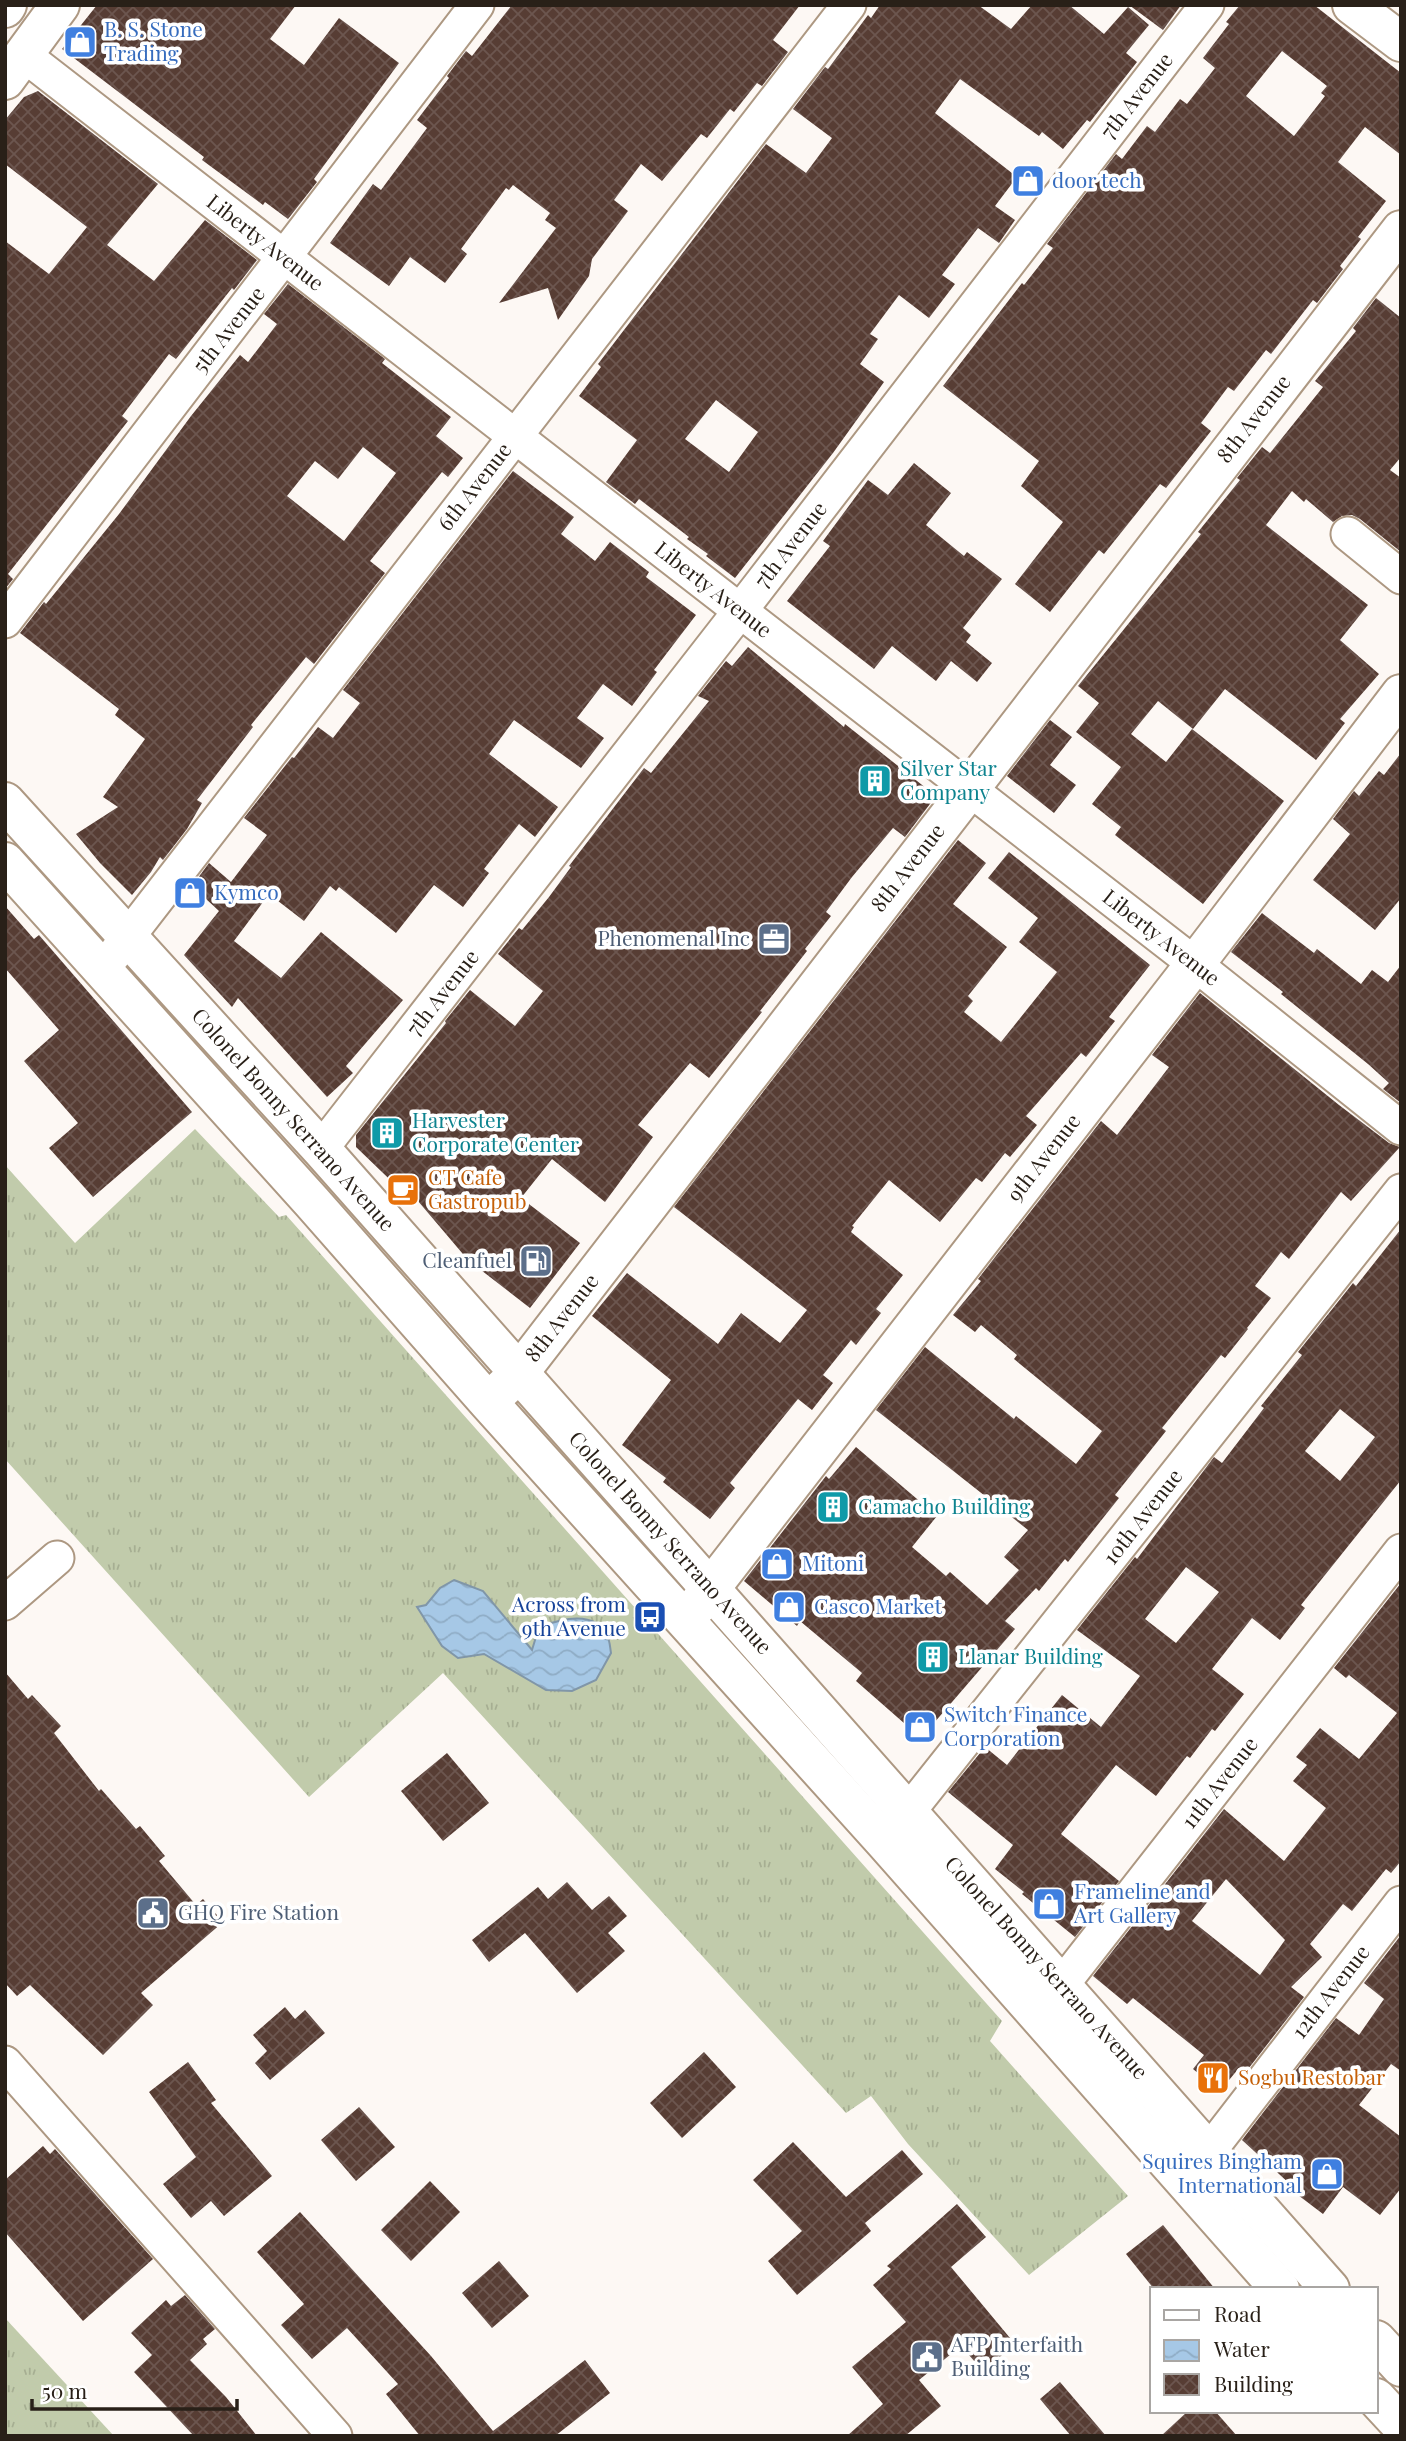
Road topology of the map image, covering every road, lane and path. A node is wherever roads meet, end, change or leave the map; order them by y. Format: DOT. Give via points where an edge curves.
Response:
graph roads {
  1 [pos="60,5"];
  2 [pos="477,5"];
  3 [pos="849,5"];
  4 [pos="1207,5"];
  5 [pos="1352,5"];
  6 [pos="1401,42"];
  7 [pos="15,68"];
  8 [pos="1401,230"];
  9 [pos="285,258"];
  10 [pos="514,436"];
  11 [pos="1348,534"];
  12 [pos="1401,577"];
  13 [pos="740,611"];
  14 [pos="5,621"];
  15 [pos="1401,694"];
  16 [pos="969,788"];
  17 [pos="5,802"];
  18 [pos="5,862"];
  19 [pos="128,938"];
  20 [pos="1195,964"];
  21 [pos="102,968"];
  22 [pos="1401,1128"];
  23 [pos="321,1149"];
  24 [pos="1401,1191"];
  25 [pos="519,1373"];
  26 [pos="488,1402"];
  27 [pos="1401,1551"];
  28 [pos="57,1558"];
  29 [pos="711,1589"];
  30 [pos="5,1604"];
  31 [pos="685,1621"];
  32 [pos="897,1827"];
  33 [pos="1401,1903"];
  34 [pos="1062,1986"];
  35 [pos="1038,2015"];
  36 [pos="5,2063"];
  37 [pos="1209,2151"];
  38 [pos="1185,2182"];
  39 [pos="1278,2287"];
  40 [pos="1328,2287"];
  41 [pos="1378,2342"];
  42 [pos="1401,2367"];
  43 [pos="1378,2400"];
  44 [pos="1401,2425"];
  45 [pos="335,2436"];
  1 -- 7 [label="main road"];
  2 -- 9 [label="street, 5th Avenue"];
  3 -- 10 [label="street, 6th Avenue"];
  4 -- 13 [label="street, 7th Avenue"];
  5 -- 6 [label="main road"];
  7 -- 9 [label="street, Liberty Avenue"];
  8 -- 16 [label="main road, 8th Avenue"];
  9 -- 10 [label="street, Liberty Avenue"];
  9 -- 14 [label="street, 5th Avenue"];
  10 -- 13 [label="street, Liberty Avenue"];
  10 -- 19 [label="street, 6th Avenue"];
  11 -- 12 [label="street"];
  13 -- 16 [label="street, Liberty Avenue"];
  13 -- 23 [label="street, 7th Avenue"];
  15 -- 20 [label="main road, 9th Avenue"];
  16 -- 20 [label="street, Liberty Avenue"];
  16 -- 25 [label="main road, 8th Avenue"];
  17 -- 19 [label="main road, Colonel Bonny Serrano Avenue"];
  18 -- 21 [label="main road, Colonel Bonny Serrano Avenue"];
  19 -- 21 [label="street, 6th Avenue"];
  19 -- 23 [label="main road, Colonel Bonny Serrano Avenue"];
  20 -- 22 [label="street, Liberty Avenue"];
  20 -- 29 [label="main road, 9th Avenue"];
  21 -- 26 [label="main road, Colonel Bonny Serrano Avenue"];
  23 -- 25 [label="main road, Colonel Bonny Serrano Avenue"];
  24 -- 32 [label="street, 10th Avenue"];
  25 -- 26 [label="main road, 8th Avenue"];
  25 -- 29 [label="main road, Colonel Bonny Serrano Avenue"];
  26 -- 31 [label="main road, Colonel Bonny Serrano Avenue"];
  27 -- 34 [label="street, 11th Avenue"];
  28 -- 30 [label="street"];
  29 -- 31 [label="main road, 9th Avenue"];
  29 -- 32 [label="main road, Colonel Bonny Serrano Avenue"];
  31 -- 32 [label="main road, Colonel Bonny Serrano Avenue"];
  32 -- 34 [label="main road, Colonel Bonny Serrano Avenue"];
  32 -- 35 [label="main road, Colonel Bonny Serrano Avenue"];
  33 -- 37 [label="street, 12th Avenue"];
  34 -- 35 [label="street, 11th Avenue"];
  34 -- 37 [label="main road, Colonel Bonny Serrano Avenue"];
  35 -- 38 [label="main road, Colonel Bonny Serrano Avenue"];
  36 -- 45 [label="street"];
  37 -- 38 [label="street, 12th Avenue"];
  37 -- 40 [label="main road, Colonel Bonny Serrano Avenue"];
  38 -- 39 [label="main road, Colonel Bonny Serrano Avenue"];
  41 -- 42 [label="main road"];
  43 -- 44 [label="main road"];
}
